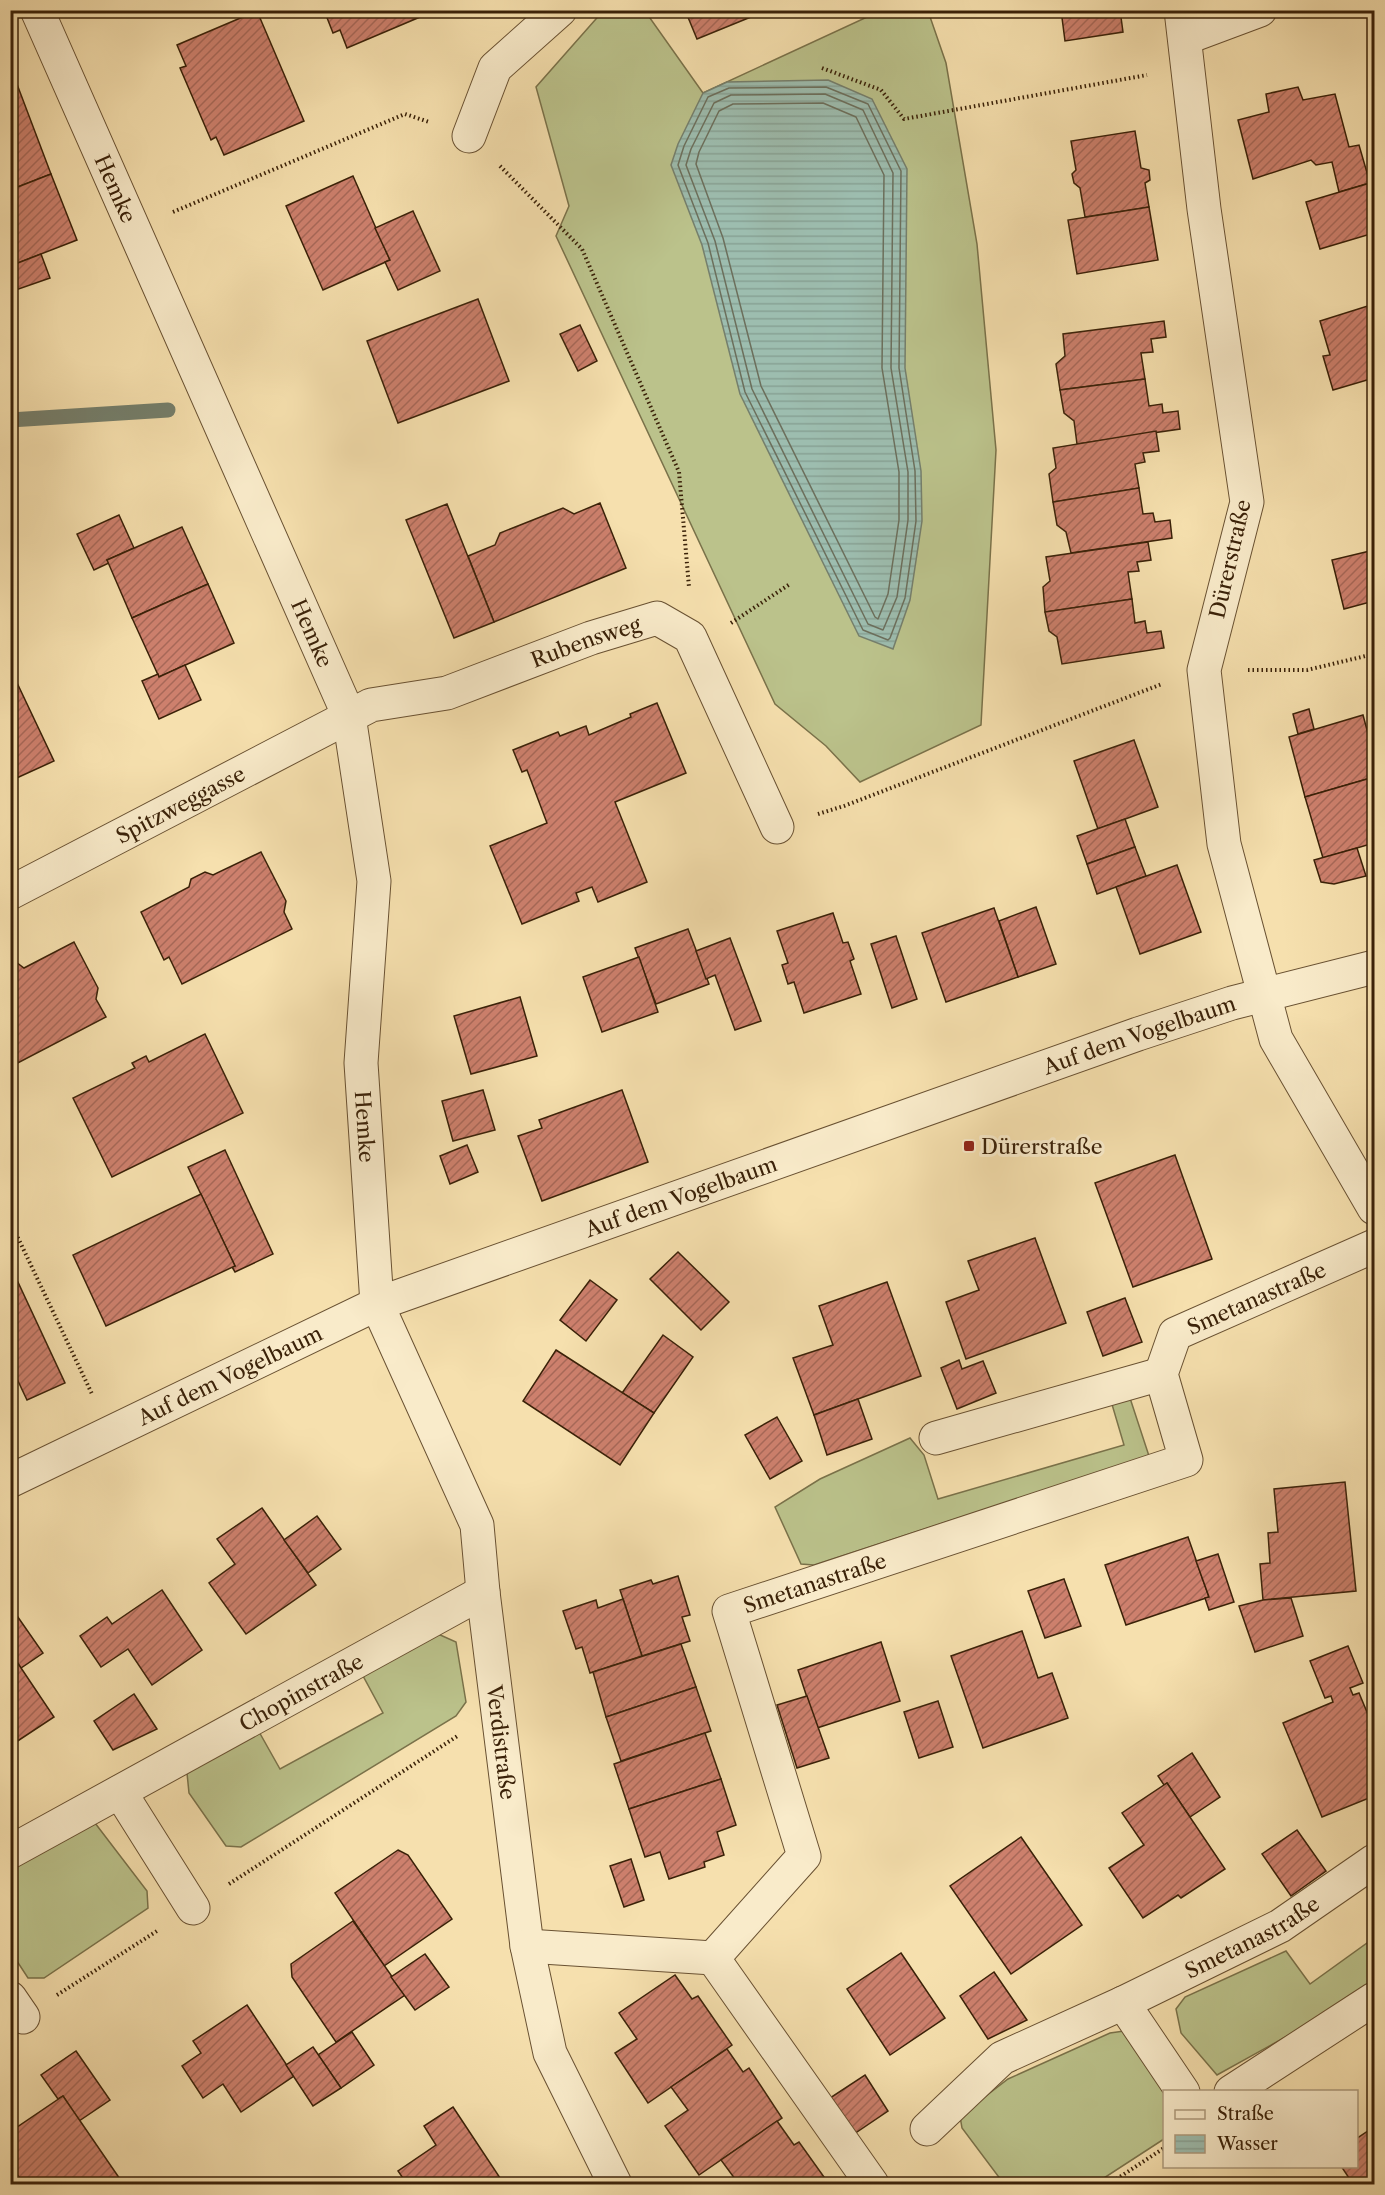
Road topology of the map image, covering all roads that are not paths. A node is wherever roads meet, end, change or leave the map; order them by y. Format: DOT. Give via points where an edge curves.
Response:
graph roads {
  1 [pos="37,10"];
  2 [pos="560,10"];
  3 [pos="1260,10"];
  4 [pos="1185,38"];
  5 [pos="469,136"];
  6 [pos="349,716"];
  7 [pos="777,826"];
  8 [pos="10,893"];
  9 [pos="1374,967"];
  10 [pos="1265,996"];
  11 [pos="1374,1208"];
  12 [pos="1374,1246"];
  13 [pos="377,1304"];
  14 [pos="1161,1374"];
  15 [pos="936,1438"];
  16 [pos="10,1481"];
  17 [pos="483,1592"];
  18 [pos="120,1792"];
  19 [pos="10,1852"];
  20 [pos="1374,1861"];
  21 [pos="193,1908"];
  22 [pos="527,1946"];
  23 [pos="713,1958"];
  24 [pos="1374,1999"];
  25 [pos="1123,2003"];
  26 [pos="1183,2090"];
  27 [pos="1233,2090"];
  28 [pos="927,2129"];
  29 [pos="615,2184"];
  30 [pos="872,2184"];
  1 -- 6 [label="street, Hemke"];
  2 -- 5 [label="street" via="495,68"];
  3 -- 4 [label="street"];
  4 -- 10 [label="street, Dürerstraße" via="1204,209 1247,502 1204,670 1224,844"];
  6 -- 7 [label="street, Rubensweg" via="370,705 447,693 591,638 657,618 690,637"];
  6 -- 8 [label="street, Spitzweggasse"];
  6 -- 13 [label="street, Hemke" via="374,881 361,1063"];
  9 -- 10 [label="street, Auf dem Vogelbaum"];
  10 -- 11 [label="street" via="1276,1039"];
  10 -- 13 [label="street, Auf dem Vogelbaum" via="1127,1038"];
  12 -- 14 [label="street, Smetanastraße" via="1175,1334"];
  13 -- 16 [label="street, Auf dem Vogelbaum"];
  13 -- 17 [label="street, Verdistraße" via="477,1525"];
  14 -- 15 [label="street"];
  14 -- 23 [label="street, Smetanastraße" via="1186,1460 729,1611 804,1856"];
  17 -- 18 [label="street, Chopinstraße"];
  17 -- 22 [label="street, Verdistraße"];
  18 -- 19 [label="street, Chopinstraße"];
  18 -- 21 [label="street"];
  20 -- 25 [label="street, Smetanastraße" via="1280,1926"];
  22 -- 23 [label="street"];
  22 -- 29 [label="street, Verdistraße" via="550,2053"];
  23 -- 30 [label="street"];
  24 -- 27 [label="street"];
  25 -- 26 [label="street"];
  25 -- 28 [label="street, Smetanastraße" via="1002,2058"];
}
